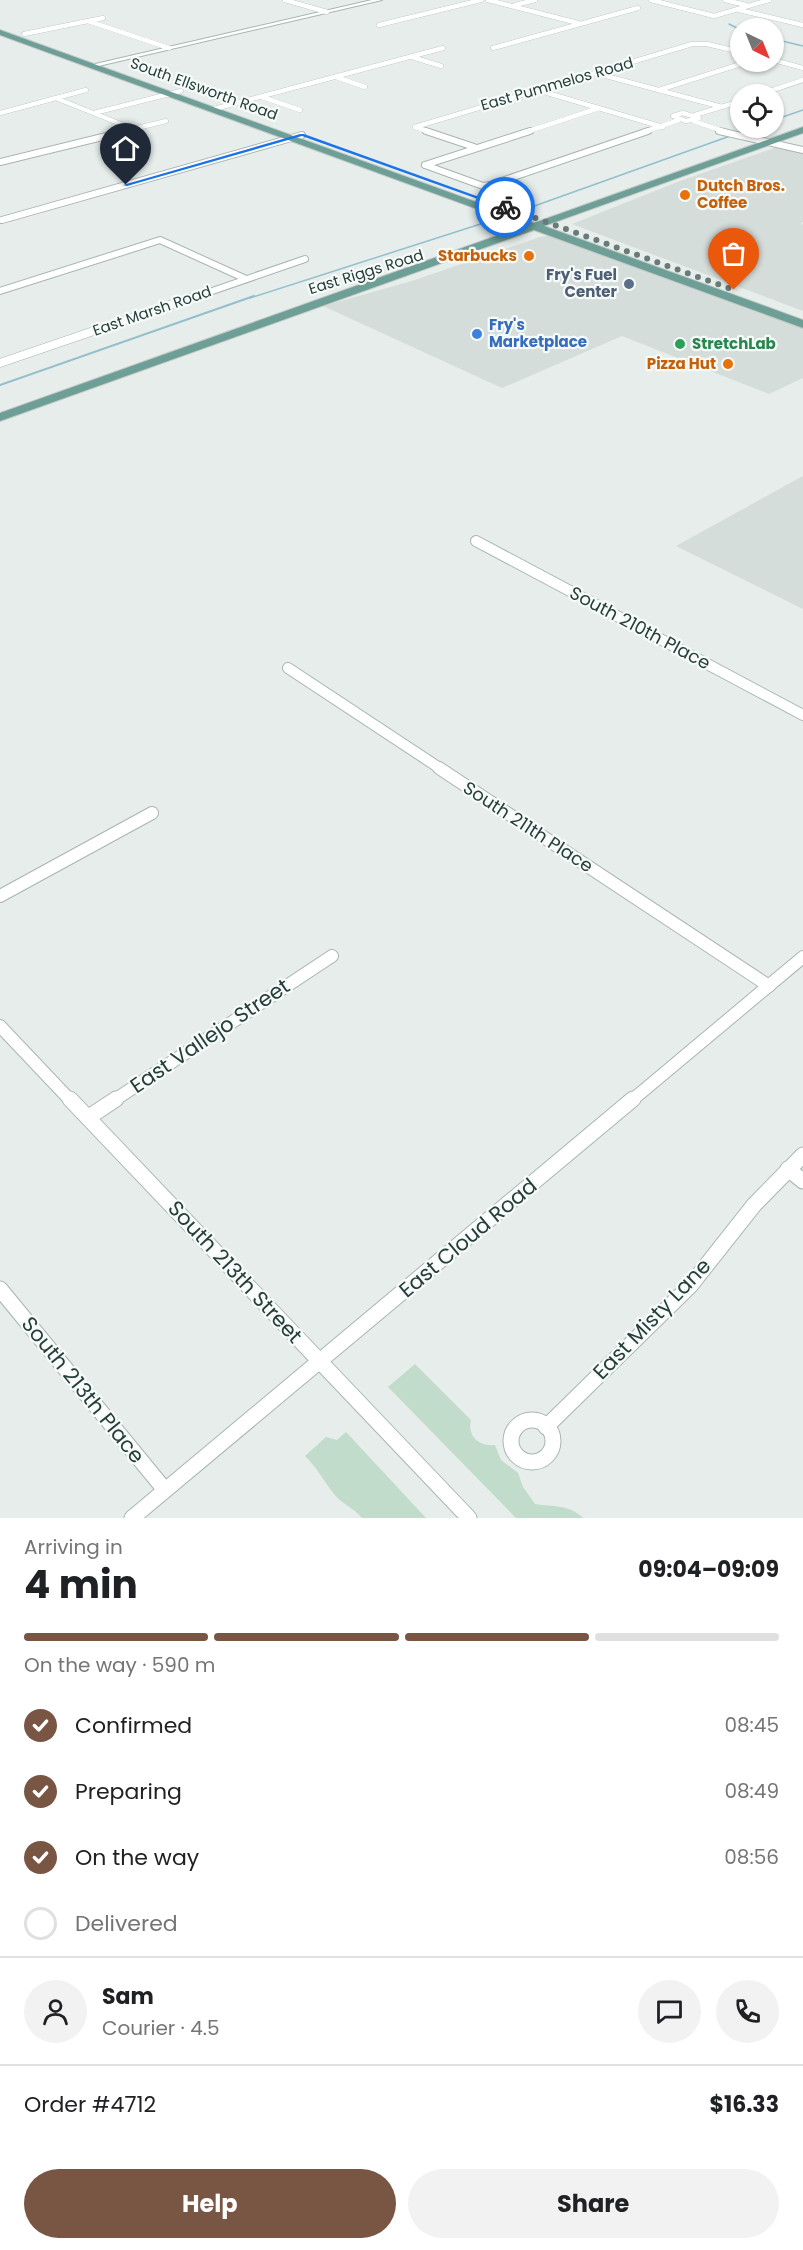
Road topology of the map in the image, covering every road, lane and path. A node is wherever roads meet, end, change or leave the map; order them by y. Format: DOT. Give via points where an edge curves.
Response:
graph roads {
  1 [pos="285,0"];
  2 [pos="379,0"];
  3 [pos="481,0"];
  4 [pos="488,0"];
  5 [pos="535,0"];
  6 [pos="651,0"];
  7 [pos="725,0"];
  8 [pos="770,0"];
  9 [pos="512,6"];
  10 [pos="749,6"];
  11 [pos="638,8"];
  12 [pos="736,9"];
  13 [pos="327,12"];
  14 [pos="103,18"];
  15 [pos="88,21"];
  16 [pos="581,24"];
  17 [pos="379,25"];
  18 [pos="803,25"];
  19 [pos="0,26"];
  20 [pos="0,32"];
  21 [pos="24,34"];
  22 [pos="169,48"];
  23 [pos="442,48"];
  24 [pos="493,48"];
  25 [pos="730,49"];
  26 [pos="411,57"];
  27 [pos="104,63"];
  28 [pos="784,63"];
  29 [pos="94,65"];
  30 [pos="441,66"];
  31 [pos="730,67"];
  32 [pos="803,68"];
  33 [pos="595,73"];
  34 [pos="336,77"];
  35 [pos="803,80"];
  36 [pos="784,86"];
  37 [pos="365,87"];
  38 [pos="86,90"];
  39 [pos="537,90"];
  40 [pos="657,90"];
  41 [pos="181,91"];
  42 [pos="171,93"];
  43 [pos="262,96"];
  44 [pos="58,99"];
  45 [pos="730,104"];
  46 [pos="224,106"];
  47 [pos="722,107"];
  48 [pos="599,108"];
  49 [pos="214,109"];
  50 [pos="300,110"];
  51 [pos="0,113"];
  52 [pos="94,113"];
  53 [pos="695,118"];
  54 [pos="166,121"];
  55 [pos="663,127"];
  56 [pos="730,127"];
  57 [pos="131,128"];
  58 [pos="730,128"];
  59 [pos="803,130"];
  60 [pos="297,136"];
  61 [pos="759,138"];
  62 [pos="772,142"];
  63 [pos="474,147"];
  64 [pos="803,150"];
  65 [pos="0,162"];
  66 [pos="1,221"];
  67 [pos="543,225"];
  68 [pos="304,259"];
  69 [pos="246,279"];
  70 [pos="0,291"];
  71 [pos="803,315"];
  72 [pos="803,324"];
  73 [pos="0,363"];
  74 [pos="0,417"];
  75 [pos="476,541"];
  76 [pos="288,668"];
  77 [pos="803,715"];
  78 [pos="152,813"];
  79 [pos="0,896"];
  80 [pos="332,956"];
  81 [pos="803,957"];
  82 [pos="769,986"];
  83 [pos="0,1026"];
  84 [pos="88,1117"];
  85 [pos="803,1155"];
  86 [pos="788,1169"];
  87 [pos="803,1181"];
  88 [pos="0,1289"];
  89 [pos="319,1363"];
  90 [pos="546,1427"];
  91 [pos="165,1490"];
  92 [pos="132,1518"];
  93 [pos="469,1518"];
  1 -- 13 [label="street"];
  2 -- 13 [label="street"];
  3 -- 17 [label="street"];
  4 -- 9 [label="street"];
  5 -- 9 [label="street"];
  6 -- 12 [label="street" via="714,16"];
  7 -- 10 [label="street"];
  8 -- 10 [label="street"];
  9 -- 16 [label="street"];
  10 -- 12 [label="street"];
  11 -- 16 [label="street"];
  12 -- 18 [label="street"];
  13 -- 22 [label="street"];
  14 -- 15 [label="street"];
  15 -- 21 [label="street"];
  15 -- 22 [label="street"];
  16 -- 24 [label="street"];
  19 -- 21 [label="main road, South Ellsworth Road"];
  20 -- 29 [label="main road, South Ellsworth Road"];
  21 -- 27 [label="main road, South Ellsworth Road"];
  22 -- 27 [label="street"];
  23 -- 26 [label="street"];
  25 -- 33 [label="street, East Pummelos Road" via="702,43"];
  26 -- 30 [label="street"];
  26 -- 34 [label="street"];
  27 -- 29 [label="street"];
  27 -- 41 [label="main road, South Ellsworth Road"];
  28 -- 32 [label="street"];
  29 -- 42 [label="main road, South Ellsworth Road"];
  31 -- 40 [label="street"];
  33 -- 39 [label="street, East Pummelos Road"];
  33 -- 40 [label="street"];
  34 -- 37 [label="street"];
  34 -- 43 [label="street"];
  35 -- 36 [label="street"];
  38 -- 44 [label="street"];
  39 -- 48 [label="street"];
  39 -- 63 [label="street, East Pummelos Road" via="415,127"];
  40 -- 47 [label="street"];
  41 -- 42 [label="street"];
  41 -- 46 [label="main road, South Ellsworth Road"];
  42 -- 49 [label="main road, South Ellsworth Road"];
  42 -- 52 [label="street"];
  43 -- 46 [label="street"];
  43 -- 50 [label="street"];
  44 -- 51 [label="street"];
  44 -- 52 [label="street"];
  45 -- 47 [label="street"];
  46 -- 49 [label="street"];
  46 -- 60 [label="main road, South Ellsworth Road"];
  47 -- 53 [label="street"];
  48 -- 55 [label="street"];
  48 -- 63 [label="street"];
  49 -- 60 [label="main road, South Ellsworth Road"];
  52 -- 57 [label="street"];
  53 -- 55 [label="street"];
  53 -- 56 [label="street"];
  53 -- 58 [label="street" via="717,130"];
  54 -- 57 [label="street"];
  55 -- 63 [label="street" via="483,186 425,165"];
  57 -- 65 [label="street"];
  59 -- 62 [label="main road, East Riggs Road"];
  60 -- 66 [label="street"];
  60 -- 67 [label="main road, South Ellsworth Road"];
  61 -- 62 [label="street"];
  62 -- 64 [label="street"];
  62 -- 67 [label="main road, East Riggs Road"];
  67 -- 71 [label="main road, South Ellsworth Road"];
  67 -- 72 [label="main road, South Ellsworth Road"];
  67 -- 74 [label="main road, East Riggs Road" via="450,264 265,321"];
  68 -- 69 [label="street, East Marsh Road"];
  69 -- 70 [label="street" via="160,240"];
  69 -- 73 [label="street, East Marsh Road"];
  75 -- 77 [label="street, South 210th Place"];
  76 -- 82 [label="street, South 211th Place"];
  78 -- 79 [label="street"];
  80 -- 84 [label="street, East Vallejo Street"];
  81 -- 82 [label="street, East Cloud Road"];
  82 -- 89 [label="street, East Cloud Road"];
  83 -- 84 [label="street, South 213th Street"];
  84 -- 89 [label="street, South 213th Street"];
  85 -- 86 [label="street, East Misty Lane"];
  86 -- 87 [label="street"];
  86 -- 90 [label="street, East Misty Lane" via="735,1227 690,1286"];
  88 -- 91 [label="street, South 213th Place"];
  89 -- 91 [label="street, East Cloud Road"];
  89 -- 93 [label="street, South 213th Street"];
  91 -- 92 [label="street, East Cloud Road"];
}
